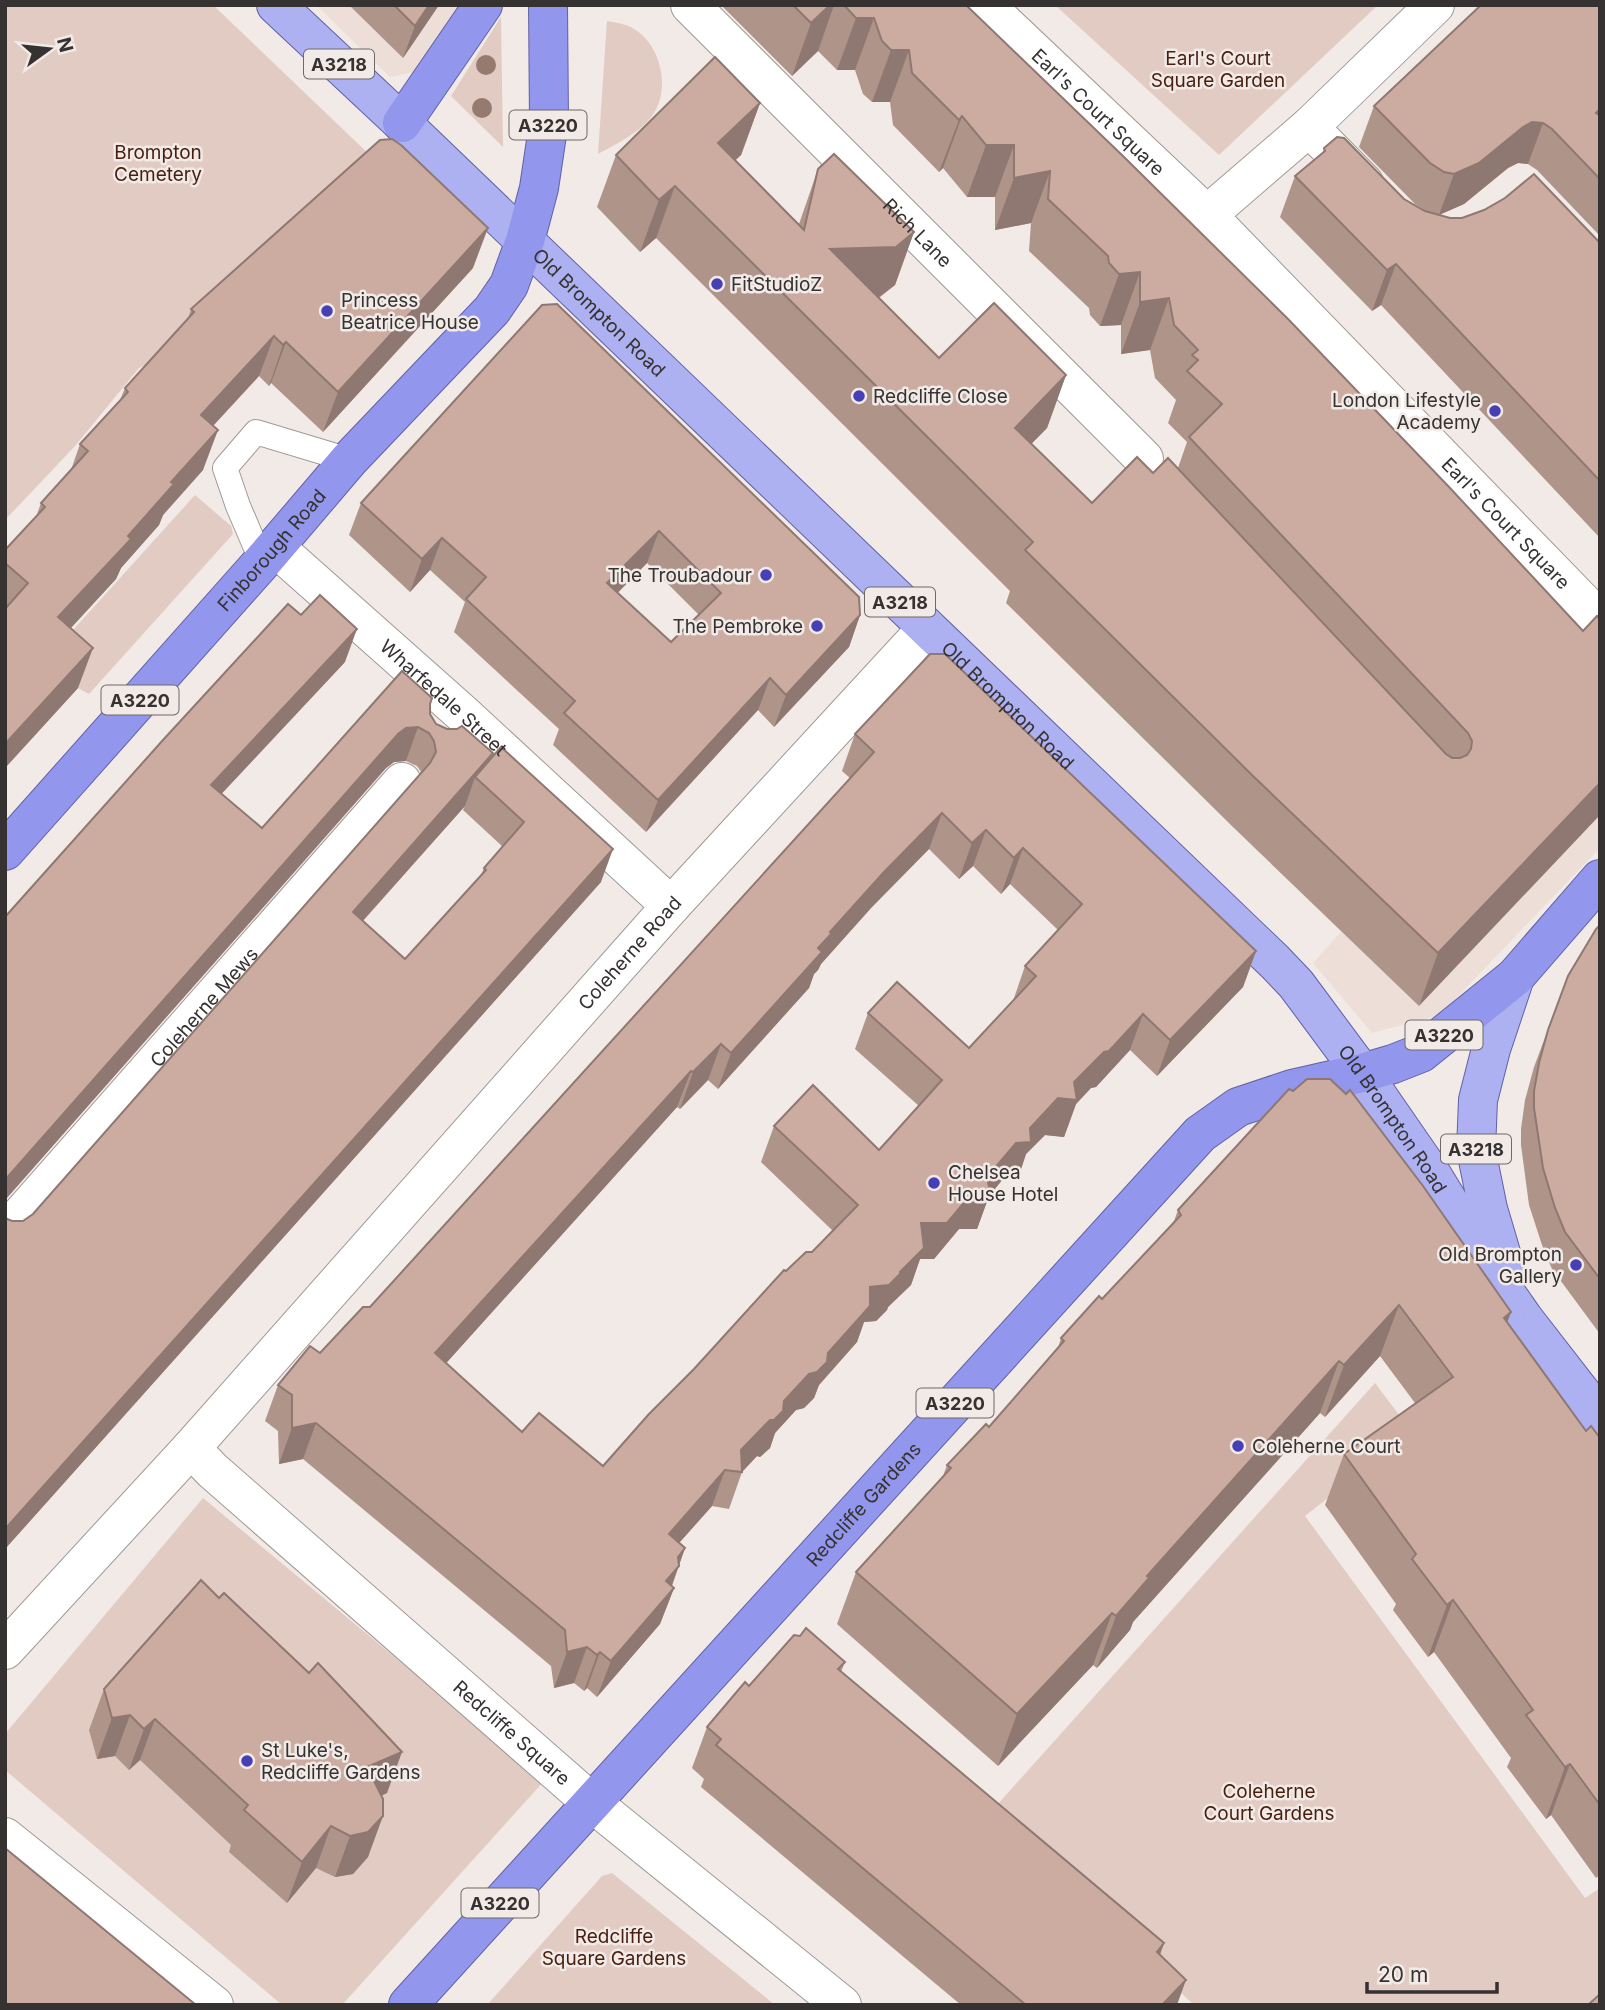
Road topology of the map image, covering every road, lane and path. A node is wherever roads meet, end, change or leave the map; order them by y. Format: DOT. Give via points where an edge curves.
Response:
graph roads {
  1 [pos="276,5"];
  2 [pos="483,5"];
  3 [pos="548,5"];
  4 [pos="690,5"];
  5 [pos="1435,5"];
  6 [pos="989,7"];
  7 [pos="402,123"];
  8 [pos="1309,127"];
  9 [pos="1392,212"];
  10 [pos="1207,215"];
  11 [pos="524,241"];
  12 [pos="349,460"];
  13 [pos="1148,470"];
  14 [pos="269,555"];
  15 [pos="1600,620"];
  16 [pos="927,628"];
  17 [pos="402,782"];
  18 [pos="5,851"];
  19 [pos="1600,879"];
  20 [pos="671,906"];
  21 [pos="1515,977"];
  22 [pos="1362,1073"];
  23 [pos="5,1233"];
  24 [pos="1524,1319"];
  25 [pos="1600,1417"];
  26 [pos="191,1448"];
  27 [pos="5,1650"];
  28 [pos="592,1802"];
  29 [pos="5,1837"];
  30 [pos="214,2005"];
  31 [pos="408,2005"];
  32 [pos="842,2005"];
  1 -- 7 [label="main road, Old Brompton Road / A3218"];
  2 -- 7 [label="highway"];
  3 -- 11 [label="highway, A3220" via="549,121 539,188"];
  4 -- 13 [label="street, Rich Lane"];
  5 -- 8 [label="street"];
  6 -- 10 [label="street, Earl's Court Square"];
  7 -- 11 [label="main road, Old Brompton Road / A3218"];
  8 -- 9 [label="street"];
  8 -- 10 [label="street"];
  10 -- 15 [label="street, Earl's Court Square"];
  11 -- 12 [label="highway, Finborough Road / A3220" via="509,285 492,310"];
  11 -- 16 [label="main road, Old Brompton Road / A3218"];
  12 -- 14 [label="highway, Finborough Road / A3220"];
  12 -- 14 [label="lane" via="256,432 225,468 238,506"];
  14 -- 18 [label="highway, Finborough Road / A3220"];
  14 -- 20 [label="street, Wharfedale Street" via="451,727"];
  16 -- 20 [label="street, Coleherne Road"];
  16 -- 22 [label="main road, Old Brompton Road / A3218" via="1275,962"];
  17 -- 23 [label="street, Coleherne Mews"];
  19 -- 21 [label="highway, A3220"];
  20 -- 26 [label="street, Coleherne Road"];
  21 -- 22 [label="highway, A3220" via="1420,1052"];
  21 -- 24 [label="main road, A3218" via="1478,1100 1476,1150 1503,1265"];
  22 -- 24 [label="main road, Old Brompton Road / A3218"];
  22 -- 28 [label="highway, Redcliffe Gardens / A3220" via="1238,1107 1200,1134"];
  24 -- 25 [label="main road, Old Brompton Road / A3218"];
  26 -- 27 [label="street"];
  26 -- 28 [label="street, Redcliffe Square"];
  28 -- 31 [label="highway, Redcliffe Gardens / A3220"];
  28 -- 32 [label="street, Redcliffe Square"];
  29 -- 30 [label="street"];
}
